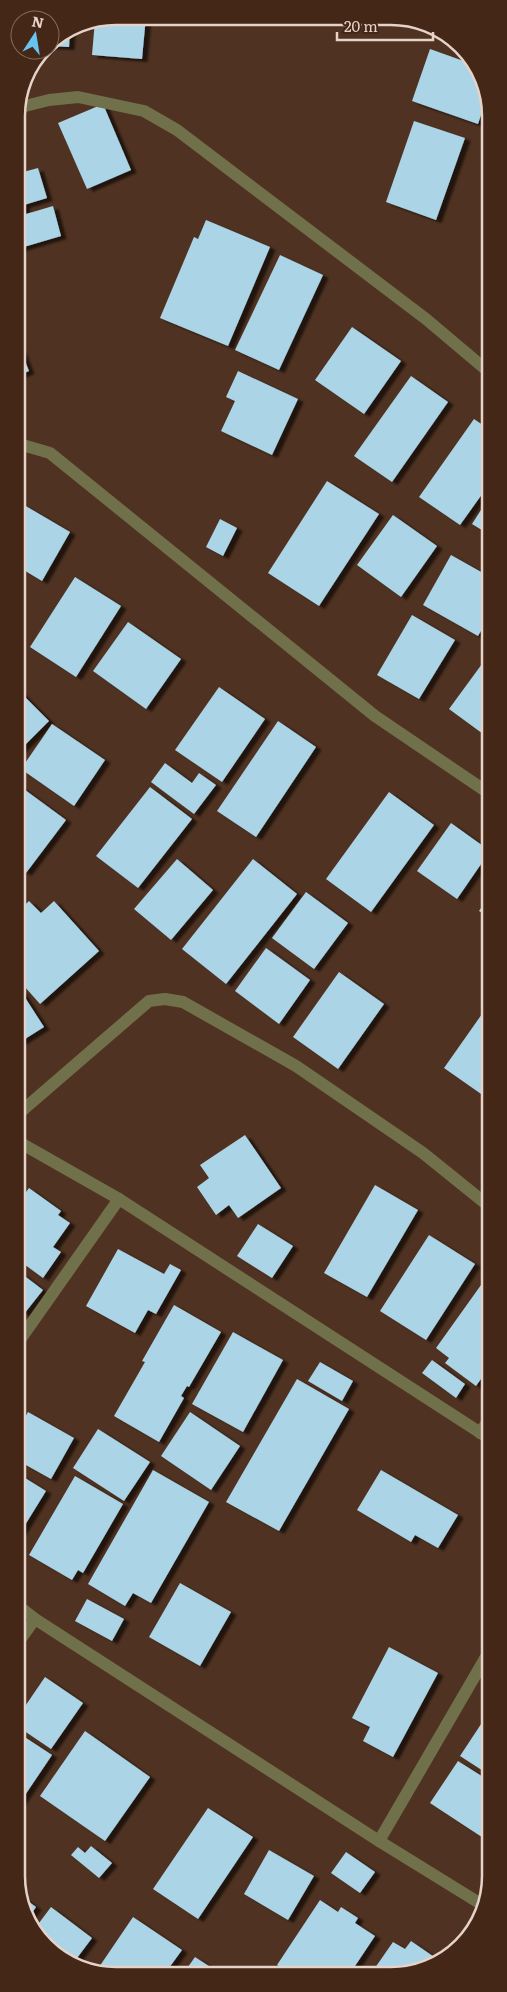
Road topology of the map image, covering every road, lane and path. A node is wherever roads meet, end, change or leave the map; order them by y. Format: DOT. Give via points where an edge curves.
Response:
graph roads {
  1 [pos="26,106"];
  2 [pos="482,367"];
  3 [pos="25,446"];
  4 [pos="482,789"];
  5 [pos="25,1108"];
  6 [pos="25,1146"];
  7 [pos="119,1199"];
  8 [pos="482,1201"];
  9 [pos="25,1333"];
  10 [pos="482,1434"];
  11 [pos="25,1611"];
  12 [pos="35,1619"];
  13 [pos="25,1633"];
  14 [pos="482,1664"];
  15 [pos="379,1841"];
  16 [pos="478,1902"];
  1 -- 2 [label="street" via="78,97 144,111 185,136 426,319"];
  3 -- 4 [label="street" via="50,453 375,716"];
  5 -- 8 [label="street" via="149,1001 183,1002 296,1066 423,1153"];
  6 -- 7 [label="street"];
  7 -- 9 [label="street"];
  7 -- 10 [label="street"];
  11 -- 12 [label="street"];
  12 -- 13 [label="street"];
  12 -- 15 [label="street"];
  14 -- 15 [label="street"];
  15 -- 16 [label="street"];
}
